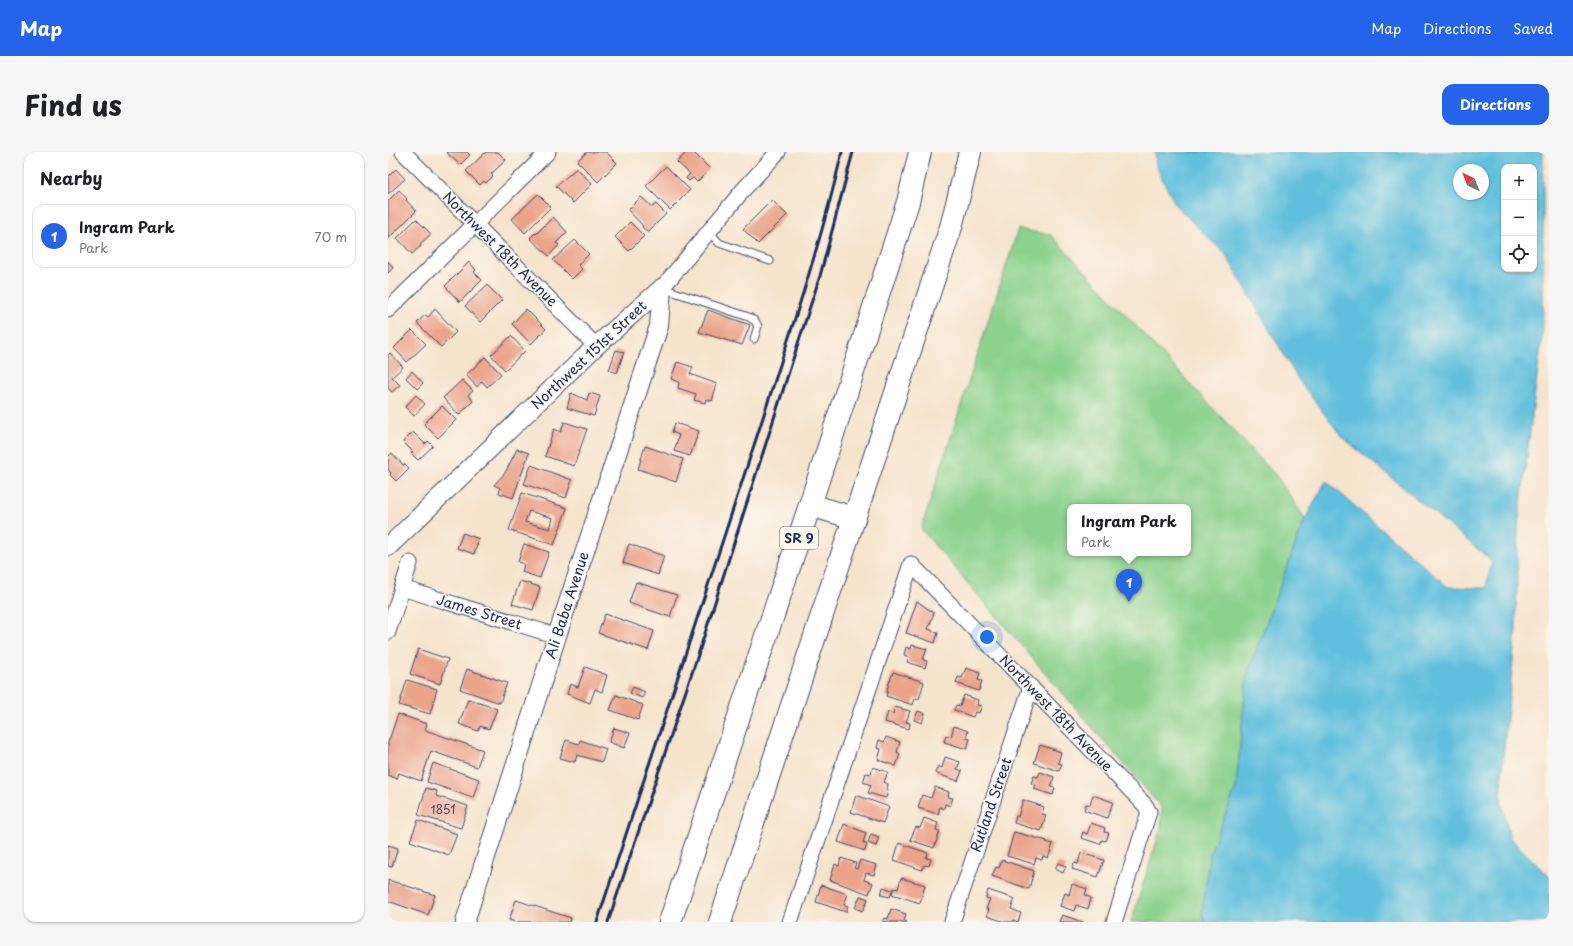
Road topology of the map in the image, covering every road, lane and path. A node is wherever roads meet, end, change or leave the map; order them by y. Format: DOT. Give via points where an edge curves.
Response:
graph roads {
  1 [pos="403,152"];
  2 [pos="548,152"];
  3 [pos="778,152"];
  4 [pos="920,152"];
  5 [pos="970,152"];
  6 [pos="475,224"];
  7 [pos="708,231"];
  8 [pos="770,261"];
  9 [pos="662,288"];
  10 [pos="388,310"];
  11 [pos="754,339"];
  12 [pos="596,346"];
  13 [pos="810,505"];
  14 [pos="854,518"];
  15 [pos="388,547"];
  16 [pos="410,562"];
  17 [pos="402,588"];
  18 [pos="388,632"];
  19 [pos="557,636"];
  20 [pos="1031,687"];
  21 [pos="465,922"];
  22 [pos="670,922"];
  23 [pos="720,922"];
  24 [pos="790,922"];
  25 [pos="952,922"];
  26 [pos="1114,922"];
  1 -- 6 [label="street, Northwest 18th Avenue"];
  2 -- 6 [label="street"];
  3 -- 7 [label="street, Northwest 151st Street"];
  4 -- 13 [label="main road, SR 9" via="908,202"];
  5 -- 14 [label="main road" via="951,227"];
  6 -- 10 [label="street"];
  6 -- 12 [label="street, Northwest 18th Avenue"];
  7 -- 8 [label="lane" via="719,243"];
  7 -- 9 [label="street, Northwest 151st Street"];
  9 -- 11 [label="lane" via="749,317 758,326"];
  9 -- 12 [label="street, Northwest 151st Street"];
  9 -- 19 [label="street, Ali Baba Avenue" via="659,326"];
  12 -- 15 [label="street, Northwest 151st Street"];
  13 -- 14 [label="main road"];
  13 -- 22 [label="main road, SR 9"];
  14 -- 23 [label="main road"];
  16 -- 17 [label="street"];
  17 -- 18 [label="street"];
  17 -- 19 [label="street, James Street"];
  19 -- 21 [label="street, Ali Baba Avenue"];
  20 -- 24 [label="street, Northwest 18th Avenue" via="911,564"];
  20 -- 25 [label="street, Rutland Street"];
  20 -- 26 [label="street, Northwest 18th Avenue" via="1149,812"];
}
